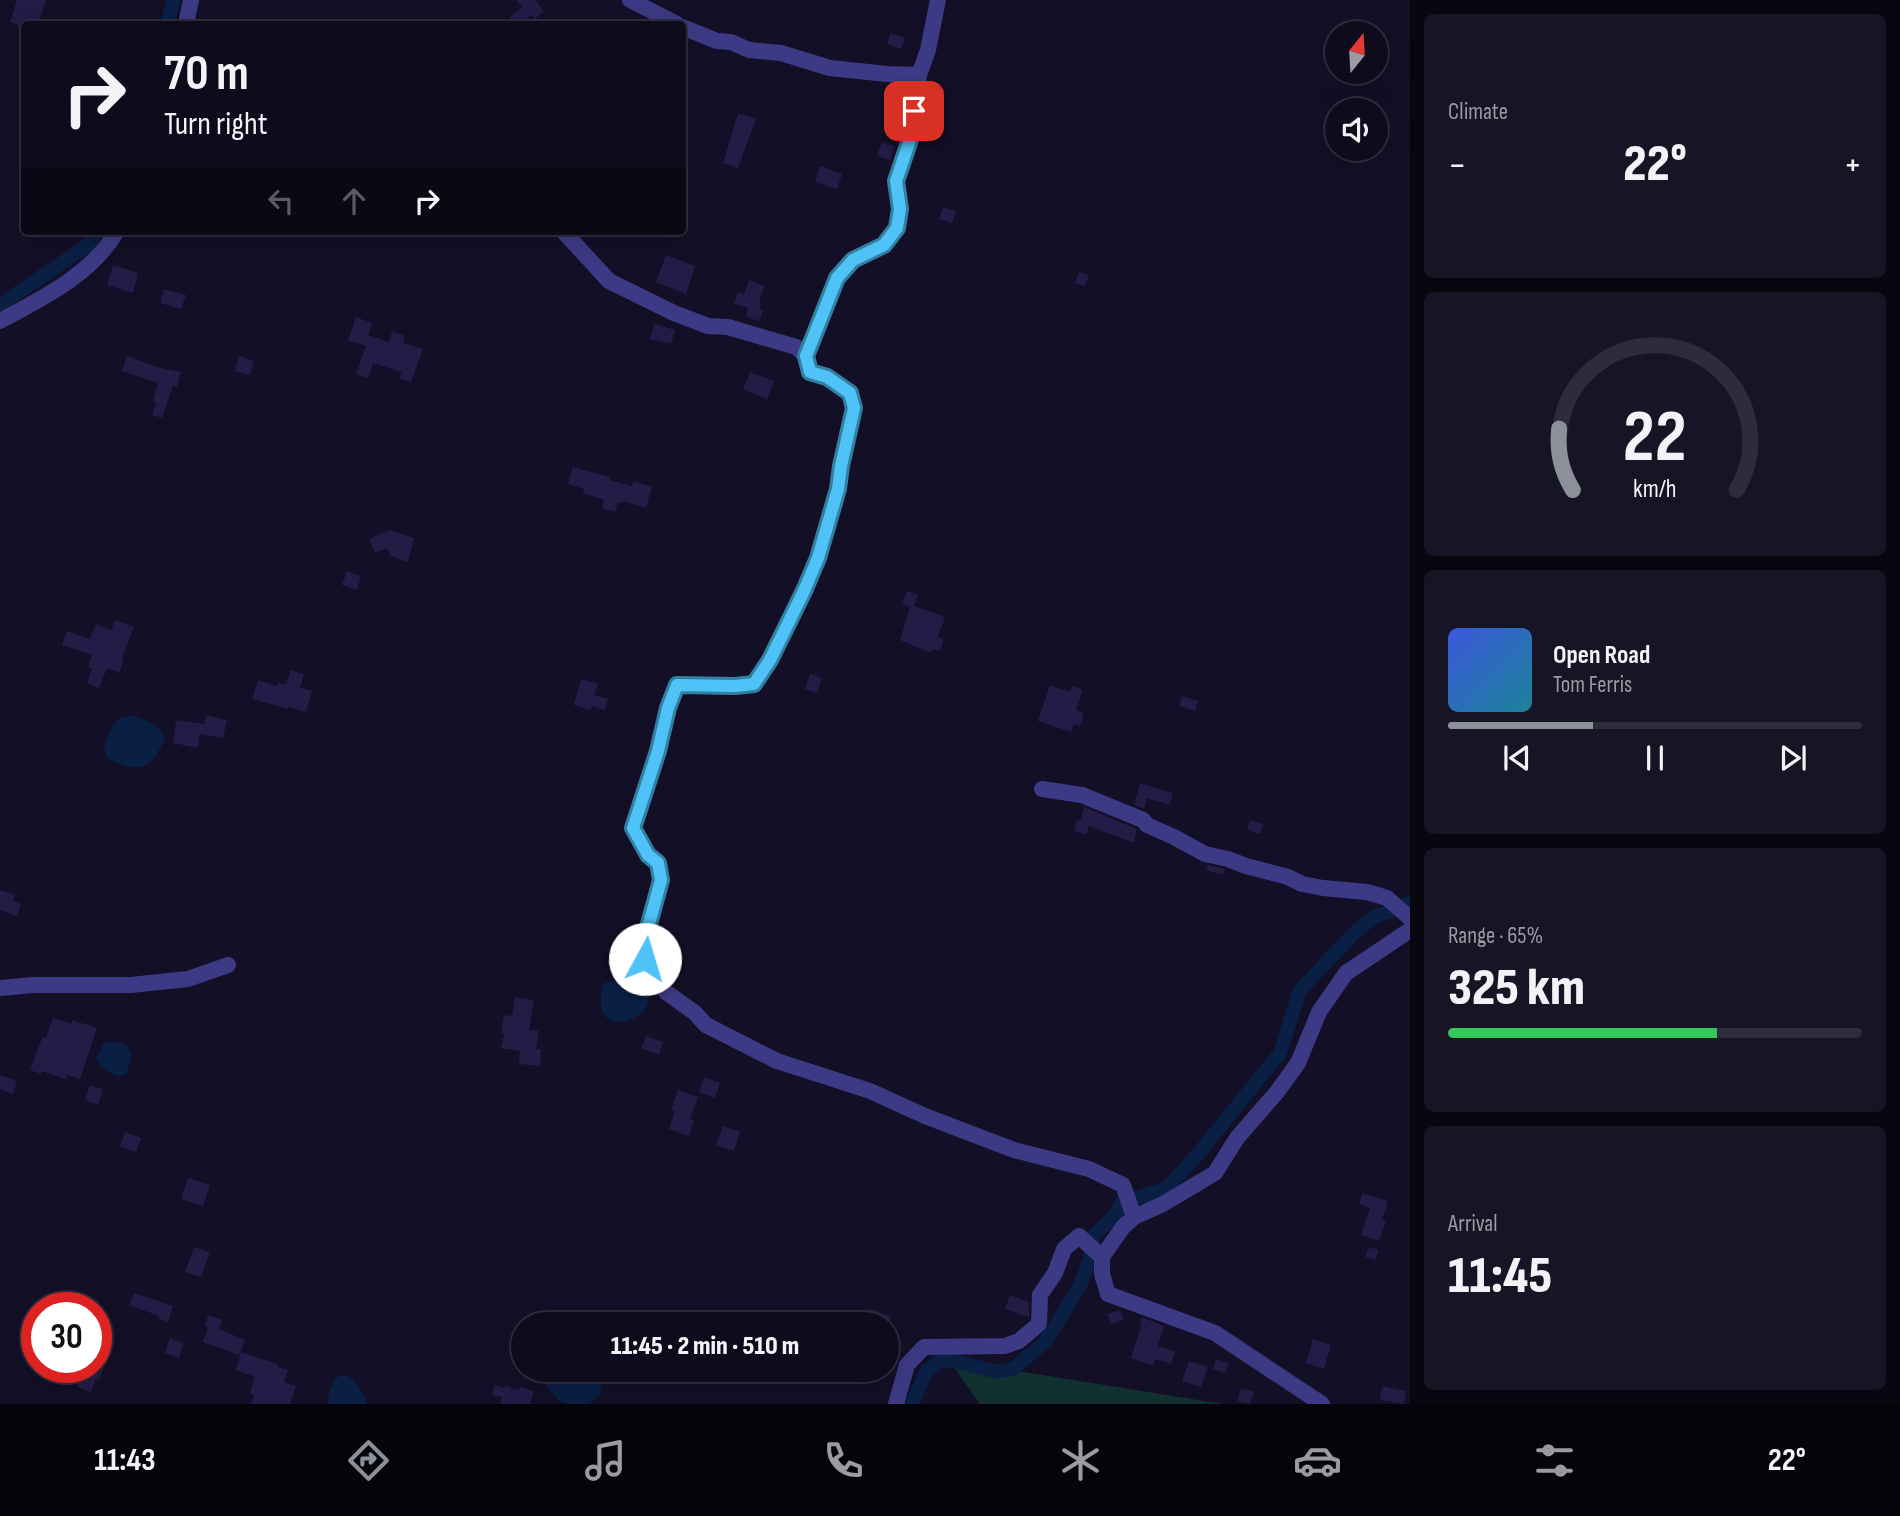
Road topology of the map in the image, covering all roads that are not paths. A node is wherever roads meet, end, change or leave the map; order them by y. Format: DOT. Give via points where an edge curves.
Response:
graph roads {
  1 [pos="191,0"];
  2 [pos="630,0"];
  3 [pos="938,0"];
  4 [pos="187,21"];
  5 [pos="671,21"];
  6 [pos="686,29"];
  7 [pos="919,75"];
  8 [pos="114,235"];
  9 [pos="567,235"];
  10 [pos="0,321"];
  11 [pos="806,356"];
  12 [pos="1042,789"];
  13 [pos="1410,918"];
  14 [pos="1410,930"];
  15 [pos="228,965"];
  16 [pos="0,988"];
  17 [pos="1134,1217"];
  18 [pos="1102,1256"];
  19 [pos="896,1404"];
  20 [pos="1322,1404"];
  1 -- 4 [label="street"];
  2 -- 5 [label="street"];
  3 -- 7 [label="street"];
  6 -- 7 [label="street" via="749,50 830,68"];
  7 -- 11 [label="street" via="913,131 896,181 897,228 884,245 853,260 837,278"];
  8 -- 10 [label="street" via="96,259 50,293"];
  9 -- 11 [label="street" via="609,281 708,326 729,327 796,347"];
  11 -- 17 [label="street" via="810,372 850,393 854,408 838,489 804,591 754,684 677,685 633,828 658,863 661,880 646,935 645,959 666,992 706,1025 777,1061 870,1091 1014,1150 1089,1169 1123,1185"];
  12 -- 13 [label="street" via="1082,795 1143,820 1205,854 1302,884 1387,898"];
  14 -- 17 [label="street" via="1346,973 1318,1012 1298,1063 1237,1138 1215,1173"];
  15 -- 16 [label="street" via="188,979 131,985"];
  17 -- 18 [label="street"];
  18 -- 19 [label="street" via="1079,1236 1064,1249 1040,1296 1039,1324 1005,1346 924,1348 907,1365"];
  18 -- 20 [label="street" via="1108,1294 1215,1333"];
}
